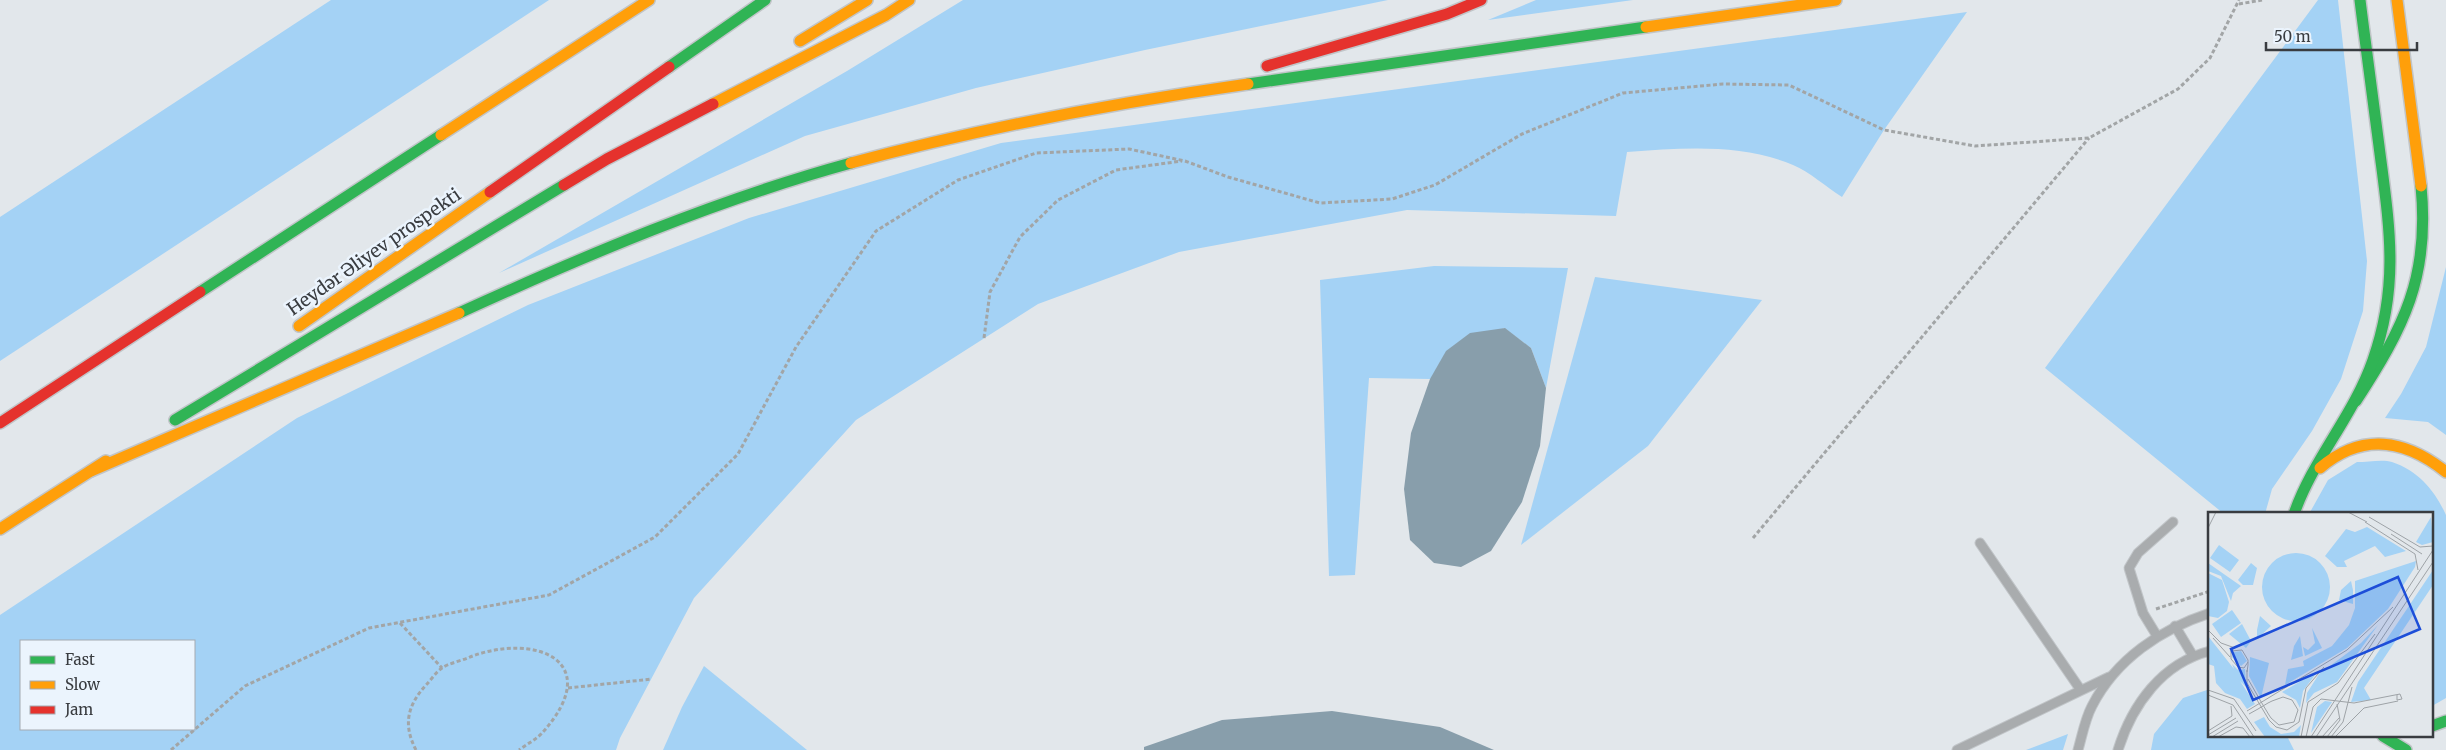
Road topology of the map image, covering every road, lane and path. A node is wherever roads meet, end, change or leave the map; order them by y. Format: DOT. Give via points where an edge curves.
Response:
graph roads {
  1 [pos="649,0"];
  2 [pos="765,0"];
  3 [pos="867,0"];
  4 [pos="909,0"];
  5 [pos="1481,0"];
  6 [pos="1836,0"];
  7 [pos="2262,0"];
  8 [pos="2360,0"];
  9 [pos="2397,0"];
  10 [pos="2239,2"];
  11 [pos="792,46"];
  12 [pos="749,72"];
  13 [pos="1154,97"];
  14 [pos="2089,138"];
  15 [pos="607,159"];
  16 [pos="1185,161"];
  17 [pos="286,335"];
  18 [pos="984,338"];
  19 [pos="245,363"];
  20 [pos="2356,401"];
  21 [pos="164,420"];
  22 [pos="0,423"];
  23 [pos="140,437"];
  24 [pos="91,471"];
  25 [pos="2446,472"];
  26 [pos="2304,488"];
  27 [pos="2295,512"];
  28 [pos="2173,522"];
  29 [pos="0,529"];
  30 [pos="1753,538"];
  31 [pos="1980,543"];
  32 [pos="2208,592"];
  33 [pos="2143,613"];
  34 [pos="2208,613"];
  35 [pos="399,623"];
  36 [pos="2175,626"];
  37 [pos="2157,636"];
  38 [pos="2208,652"];
  39 [pos="2193,656"];
  40 [pos="442,668"];
  41 [pos="2110,676"];
  42 [pos="652,678"];
  43 [pos="568,688"];
  44 [pos="2080,690"];
  45 [pos="2446,721"];
  46 [pos="2434,725"];
  47 [pos="195,729"];
  48 [pos="194,730"];
  49 [pos="2386,738"];
  50 [pos="171,750"];
  51 [pos="416,750"];
  52 [pos="519,750"];
  53 [pos="1957,750"];
  54 [pos="2078,750"];
  55 [pos="2118,750"];
  56 [pos="2406,750"];
  1 -- 22 [label="main road"];
  2 -- 17 [label="main road, Heydər Əliyev prospekti"];
  3 -- 11 [label="main road"];
  4 -- 15 [label="main road" via="886,15"];
  5 -- 13 [label="main road" via="1412,25"];
  6 -- 13 [label="main road"];
  7 -- 10 [label="path"];
  8 -- 20 [label="main road" via="2390,229 2392,268 2389,304 2380,342"];
  9 -- 20 [label="main road" via="2421,183 2424,233 2419,270 2408,307 2394,339"];
  10 -- 14 [label="path" via="2210,58 2178,89"];
  12 -- 15 [label="main road"];
  13 -- 24 [label="main road" via="1013,123 910,147 836,167 709,209 577,259 423,330"];
  14 -- 16 [label="path" via="1975,146 1884,130 1789,85 1723,84 1623,93 1522,134 1435,185 1392,199 1320,204"];
  14 -- 30 [label="path"];
  15 -- 24 [label="main road"];
  16 -- 18 [label="path" via="1116,170 1058,200 1020,237 990,292"];
  16 -- 35 [label="path" via="1129,149 1036,153 958,180 876,232 796,347 738,454 655,537 550,595"];
  19 -- 21 [label="main road"];
  20 -- 26 [label="main road"];
  23 -- 24 [label="main road"];
  24 -- 29 [label="main road"];
  25 -- 26 [label="main road" via="2425,456 2405,447 2363,444 2328,459"];
  26 -- 27 [label="main road"];
  28 -- 33 [label="lane" via="2138,553 2130,568"];
  31 -- 44 [label="lane"];
  32 -- 33 [label="path"];
  33 -- 37 [label="lane"];
  34 -- 36 [label="lane"];
  35 -- 40 [label="path"];
  35 -- 47 [label="path" via="369,628 245,686"];
  36 -- 37 [label="lane"];
  36 -- 39 [label="lane"];
  37 -- 41 [label="lane"];
  38 -- 39 [label="lane"];
  39 -- 55 [label="lane" via="2165,673 2143,698 2126,724"];
  40 -- 43 [label="path" via="490,650 523,646 549,653 564,667"];
  40 -- 51 [label="path" via="419,692 407,718 410,738"];
  41 -- 44 [label="lane"];
  41 -- 54 [label="lane" via="2091,707"];
  42 -- 43 [label="path"];
  43 -- 52 [label="path" via="561,709 542,733"];
  44 -- 53 [label="lane"];
  45 -- 46 [label="main road"];
  48 -- 50 [label="path"];
  49 -- 56 [label="main road"];
}
